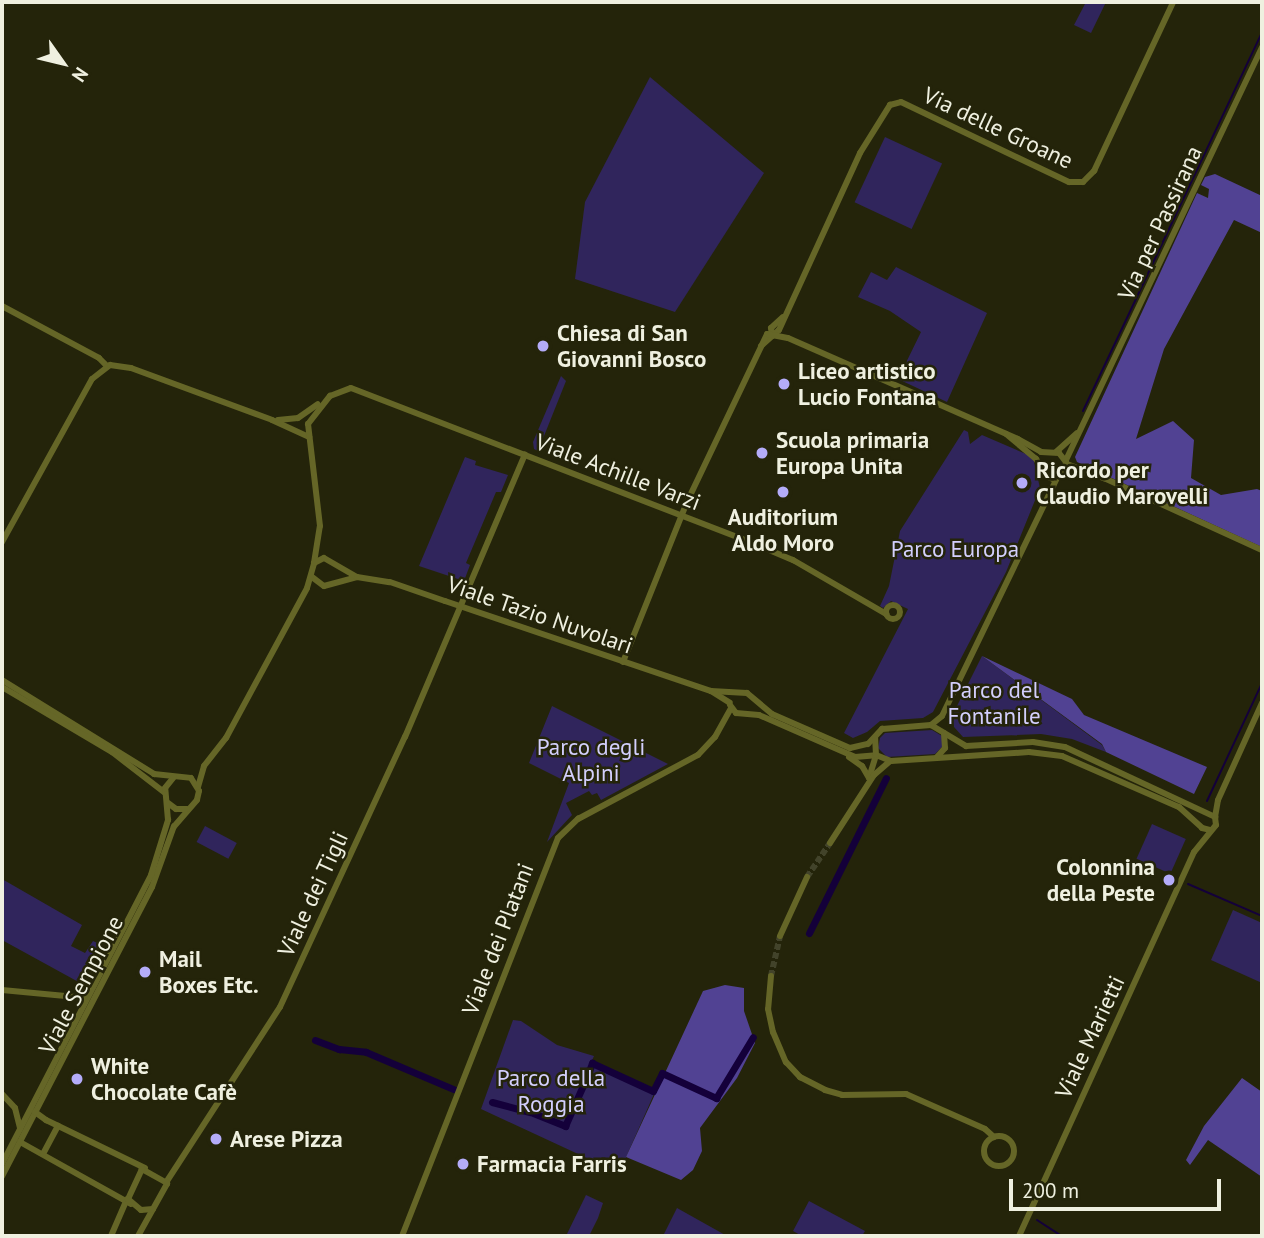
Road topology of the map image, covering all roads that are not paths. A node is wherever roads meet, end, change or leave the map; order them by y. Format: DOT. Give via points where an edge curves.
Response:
graph roads {
  1 [pos="1173,2"];
  2 [pos="1262,47"];
  3 [pos="2,306"];
  4 [pos="773,335"];
  5 [pos="107,366"];
  6 [pos="330,396"];
  7 [pos="1089,414"];
  8 [pos="299,418"];
  9 [pos="272,420"];
  10 [pos="308,424"];
  11 [pos="1006,434"];
  12 [pos="309,437"];
  13 [pos="1052,452"];
  14 [pos="525,454"];
  15 [pos="1066,462"];
  16 [pos="1040,464"];
  17 [pos="1092,473"];
  18 [pos="1046,476"];
  19 [pos="1060,476"];
  20 [pos="1042,504"];
  21 [pos="682,515"];
  22 [pos="2,542"];
  23 [pos="319,544"];
  24 [pos="1262,550"];
  25 [pos="328,558"];
  26 [pos="314,564"];
  27 [pos="337,565"];
  28 [pos="312,577"];
  29 [pos="357,577"];
  30 [pos="335,581"];
  31 [pos="320,585"];
  32 [pos="302,596"];
  33 [pos="462,606"];
  34 [pos="886,614"];
  35 [pos="623,662"];
  36 [pos="2,680"];
  37 [pos="2,687"];
  38 [pos="710,691"];
  39 [pos="733,694"];
  40 [pos="751,698"];
  41 [pos="1262,703"];
  42 [pos="730,705"];
  43 [pos="742,713"];
  44 [pos="942,716"];
  45 [pos="931,725"];
  46 [pos="719,731"];
  47 [pos="943,731"];
  48 [pos="875,738"];
  49 [pos="846,755"];
  50 [pos="876,755"];
  51 [pos="936,758"];
  52 [pos="891,761"];
  53 [pos="205,766"];
  54 [pos="186,776"];
  55 [pos="174,777"];
  56 [pos="869,778"];
  57 [pos="867,786"];
  58 [pos="198,787"];
  59 [pos="165,793"];
  60 [pos="168,803"];
  61 [pos="187,809"];
  62 [pos="1209,814"];
  63 [pos="1200,825"];
  64 [pos="1210,830"];
  65 [pos="830,843"];
  66 [pos="1194,852"];
  67 [pos="807,877"];
  68 [pos="780,936"];
  69 [pos="771,976"];
  70 [pos="2,990"];
  71 [pos="88,998"];
  72 [pos="2,1094"];
  73 [pos="35,1111"];
  74 [pos="58,1126"];
  75 [pos="20,1129"];
  76 [pos="992,1138"];
  77 [pos="20,1142"];
  78 [pos="43,1154"];
  79 [pos="2,1164"];
  80 [pos="146,1169"];
  81 [pos="2,1176"];
  82 [pos="167,1181"];
  83 [pos="128,1201"];
  84 [pos="153,1209"];
  85 [pos="111,1236"];
  86 [pos="138,1236"];
  87 [pos="402,1236"];
  88 [pos="1019,1236"];
  1 -- 4 [label="street, Via delle Groane" via="1094,171 1083,182 1069,182 906,104 894,104 860,153"];
  2 -- 7 [label="street, Via per Passirana"];
  3 -- 5 [label="street"];
  4 -- 11 [label="street"];
  4 -- 21 [label="street" via="759,347"];
  5 -- 9 [label="street" via="123,365"];
  5 -- 22 [label="street" via="92,379"];
  6 -- 8 [label="street, Viale Achille Varzi"];
  6 -- 10 [label="street"];
  6 -- 14 [label="street, Viale Achille Varzi" via="344,389 362,389"];
  7 -- 13 [label="street, Via per Passirana" via="1073,437"];
  7 -- 15 [label="street, Via per Passirana"];
  8 -- 9 [label="street"];
  8 -- 10 [label="street"];
  9 -- 12 [label="street"];
  10 -- 12 [label="street"];
  11 -- 13 [label="street"];
  11 -- 16 [label="street"];
  12 -- 23 [label="street"];
  13 -- 15 [label="street"];
  13 -- 16 [label="street"];
  14 -- 21 [label="street, Viale Achille Varzi"];
  14 -- 33 [label="street, Viale dei Tigli"];
  15 -- 17 [label="street"];
  15 -- 19 [label="street"];
  16 -- 18 [label="street"];
  17 -- 19 [label="street"];
  17 -- 24 [label="street"];
  18 -- 19 [label="street"];
  18 -- 20 [label="street"];
  19 -- 20 [label="street"];
  20 -- 44 [label="street"];
  21 -- 34 [label="street, Viale Achille Varzi" via="790,559"];
  21 -- 35 [label="street"];
  23 -- 25 [label="street"];
  23 -- 26 [label="street"];
  25 -- 26 [label="street"];
  25 -- 27 [label="street"];
  26 -- 28 [label="street"];
  27 -- 29 [label="street, Viale Tazio Nuvolari"];
  27 -- 30 [label="street"];
  28 -- 31 [label="street"];
  28 -- 32 [label="street"];
  29 -- 30 [label="street, Viale Tazio Nuvolari"];
  29 -- 33 [label="street, Viale Tazio Nuvolari"];
  30 -- 31 [label="street"];
  31 -- 32 [label="street"];
  32 -- 53 [label="street" via="226,738"];
  33 -- 35 [label="street, Viale Tazio Nuvolari"];
  33 -- 82 [label="street, Viale dei Tigli" via="274,1018"];
  35 -- 38 [label="street, Viale Tazio Nuvolari"];
  36 -- 55 [label="street" via="154,774"];
  37 -- 59 [label="street" via="112,752"];
  38 -- 39 [label="street, Viale Tazio Nuvolari"];
  38 -- 42 [label="street, Viale Tazio Nuvolari"];
  39 -- 40 [label="street" via="743,692"];
  39 -- 42 [label="street"];
  40 -- 43 [label="street" via="752,705"];
  40 -- 48 [label="street" via="772,714 843,747 857,748"];
  41 -- 62 [label="street"];
  42 -- 43 [label="street"];
  42 -- 46 [label="street, Viale dei Platani"];
  43 -- 46 [label="street, Viale dei Platani"];
  43 -- 49 [label="street" via="759,715"];
  44 -- 45 [label="street"];
  44 -- 47 [label="street"];
  45 -- 47 [label="street"];
  45 -- 48 [label="street" via="889,728"];
  46 -- 87 [label="street, Viale dei Platani" via="698,755 578,819 558,838"];
  47 -- 51 [label="street" via="945,748"];
  47 -- 62 [label="street" via="966,746 1046,743 1078,751"];
  48 -- 50 [label="street"];
  49 -- 50 [label="street"];
  49 -- 56 [label="street" via="862,766"];
  50 -- 52 [label="street"];
  50 -- 56 [label="street"];
  51 -- 52 [label="street"];
  51 -- 63 [label="street" via="1030,752 1062,756 1179,807"];
  52 -- 57 [label="street"];
  53 -- 54 [label="street"];
  53 -- 58 [label="street"];
  54 -- 55 [label="street"];
  54 -- 58 [label="street"];
  55 -- 59 [label="street"];
  56 -- 57 [label="street"];
  57 -- 65 [label="street"];
  58 -- 61 [label="street" via="197,800"];
  59 -- 60 [label="street"];
  60 -- 61 [label="street"];
  60 -- 71 [label="street, Viale Sempione" via="168,824 151,875"];
  61 -- 73 [label="street, Viale Sempione" via="174,826 152,887"];
  62 -- 63 [label="street, Viale Marietti" via="1200,818"];
  62 -- 64 [label="street, Viale Marietti" via="1216,825"];
  63 -- 64 [label="street"];
  63 -- 66 [label="street, Viale Marietti"];
  64 -- 66 [label="street, Viale Marietti"];
  66 -- 88 [label="street, Viale Marietti"];
  67 -- 68 [label="street"];
  69 -- 76 [label="street" via="768,1009 773,1032 786,1062 800,1077 842,1095 906,1094 981,1128"];
  70 -- 71 [label="street"];
  71 -- 75 [label="street, Viale Sempione"];
  72 -- 75 [label="street" via="15,1108"];
  73 -- 74 [label="street"];
  73 -- 77 [label="street, Viale Sempione"];
  74 -- 78 [label="street"];
  74 -- 80 [label="street"];
  75 -- 79 [label="street, Viale Sempione"];
  76 -- 76 [label="street" via="986,1158 998,1166 1007,1164 1013,1146 1008,1139"];
  77 -- 78 [label="street"];
  77 -- 81 [label="street, Viale Sempione"];
  78 -- 83 [label="street"];
  80 -- 82 [label="street"];
  80 -- 83 [label="street" via="138,1174"];
  82 -- 84 [label="street, Viale dei Tigli"];
  83 -- 84 [label="street" via="145,1211"];
  83 -- 85 [label="street"];
  84 -- 86 [label="street, Viale dei Tigli"];
}
